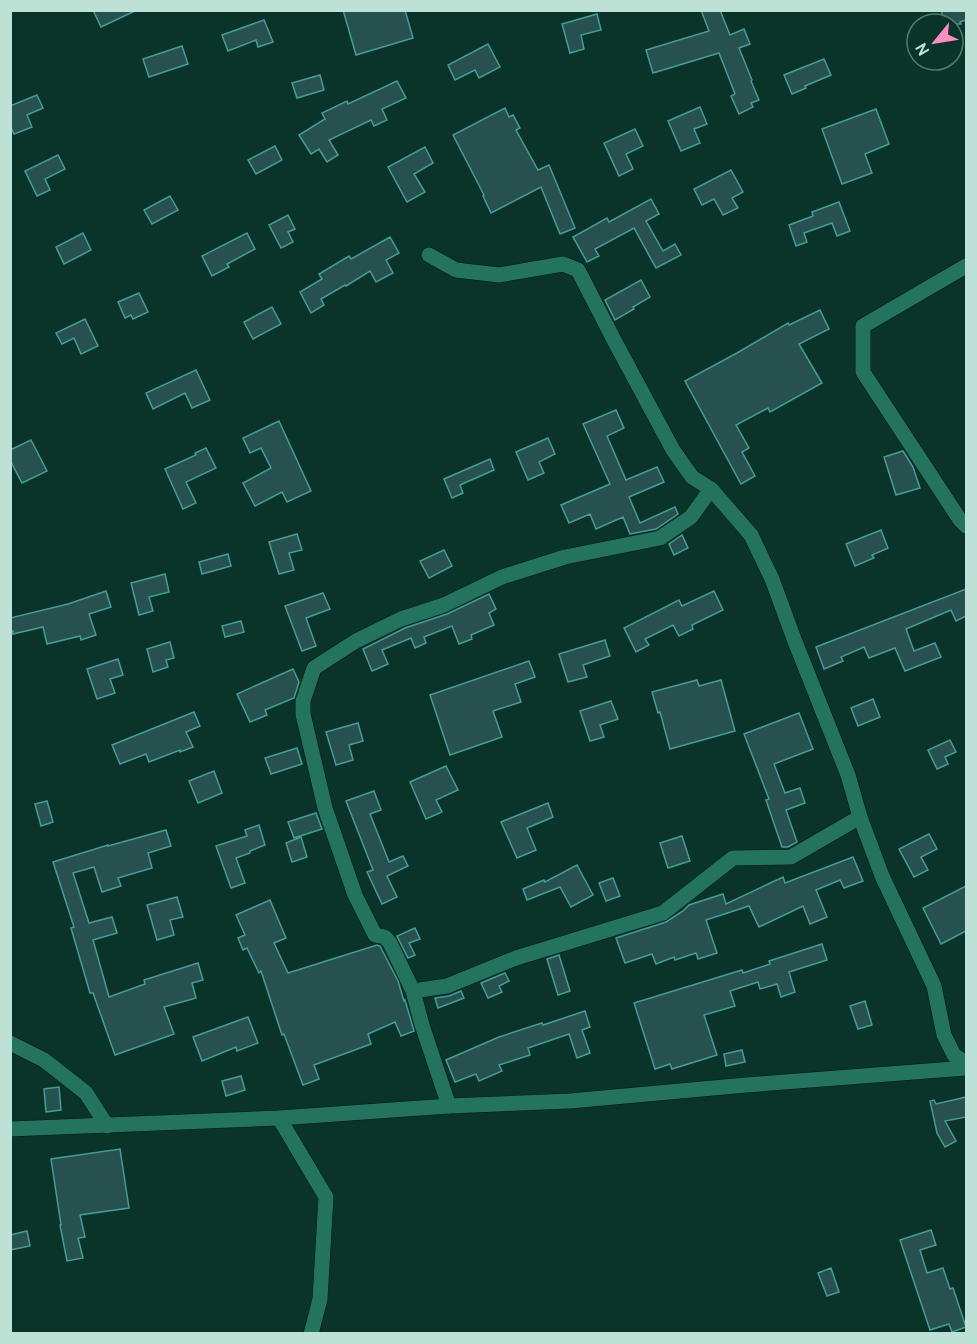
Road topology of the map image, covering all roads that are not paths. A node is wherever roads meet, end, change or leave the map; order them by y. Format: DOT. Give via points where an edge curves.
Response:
graph roads {
  1 [pos="429,255"];
  2 [pos="966,266"];
  3 [pos="711,489"];
  4 [pos="966,526"];
  5 [pos="860,817"];
  6 [pos="413,991"];
  7 [pos="10,1043"];
  8 [pos="966,1064"];
  9 [pos="966,1068"];
  10 [pos="449,1106"];
  11 [pos="279,1118"];
  12 [pos="107,1126"];
  13 [pos="10,1129"];
  14 [pos="311,1334"];
  1 -- 3 [label="street" via="456,270 499,275 563,264 578,270 673,450 692,477"];
  2 -- 4 [label="street" via="863,326 863,372"];
  3 -- 5 [label="street" via="751,535 772,579 848,775"];
  3 -- 6 [label="street" via="692,517 660,538 565,557 501,577 444,605 365,636 314,668 303,714 325,808 355,895 375,935 390,943"];
  5 -- 6 [label="street" via="791,857 733,858 663,913 516,958 447,986"];
  5 -- 8 [label="street" via="882,876 934,986 944,1035 954,1055"];
  6 -- 10 [label="street"];
  7 -- 12 [label="street" via="44,1060 86,1093"];
  9 -- 10 [label="street" via="570,1101"];
  10 -- 11 [label="street"];
  11 -- 12 [label="street"];
  11 -- 14 [label="street" via="326,1197 320,1299"];
  12 -- 13 [label="street"];
}
